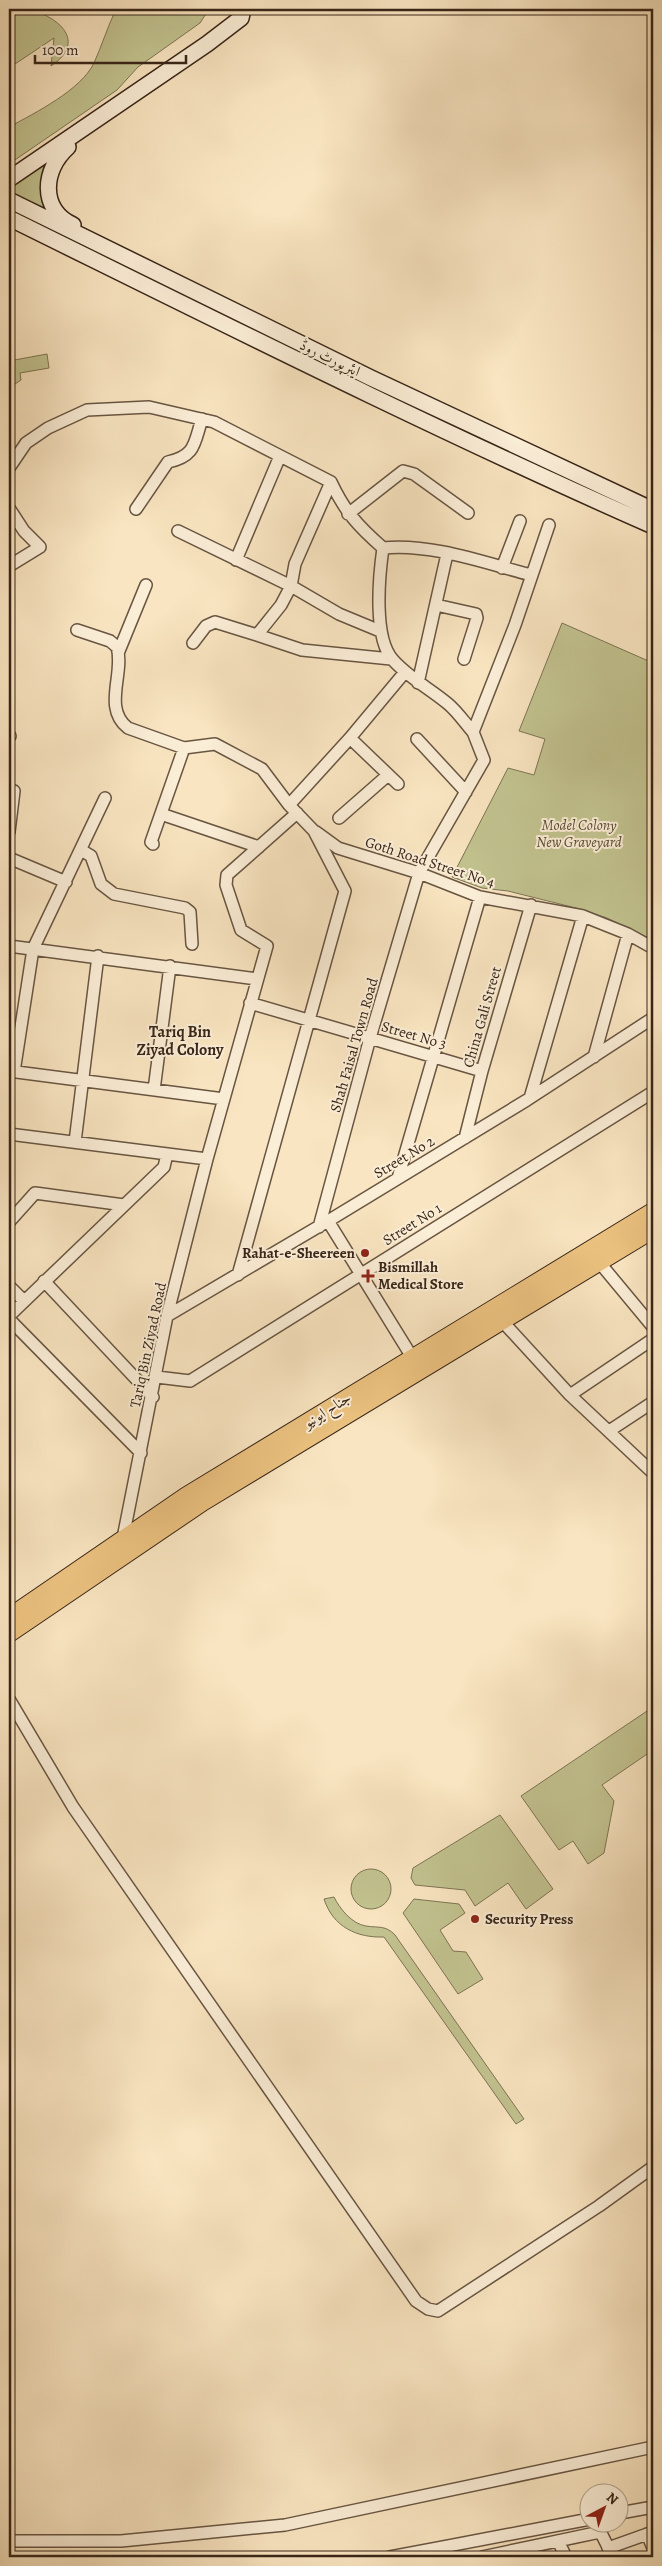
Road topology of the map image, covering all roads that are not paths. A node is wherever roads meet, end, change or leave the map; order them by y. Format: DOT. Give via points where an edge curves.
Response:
graph roads {
  1 [pos="243,9"];
  2 [pos="104,114"];
  3 [pos="9,180"];
  4 [pos="9,200"];
  5 [pos="9,218"];
  6 [pos="107,249"];
  7 [pos="202,419"];
  8 [pos="280,456"];
  9 [pos="9,468"];
  10 [pos="331,482"];
  11 [pos="9,508"];
  12 [pos="136,509"];
  13 [pos="653,510"];
  14 [pos="468,513"];
  15 [pos="348,514"];
  16 [pos="520,521"];
  17 [pos="549,525"];
  18 [pos="653,526"];
  19 [pos="178,532"];
  20 [pos="383,548"];
  21 [pos="447,554"];
  22 [pos="236,560"];
  23 [pos="9,566"];
  24 [pos="502,568"];
  25 [pos="531,575"];
  26 [pos="146,585"];
  27 [pos="291,586"];
  28 [pos="436,605"];
  29 [pos="77,630"];
  30 [pos="380,631"];
  31 [pos="257,635"];
  32 [pos="192,643"];
  33 [pos="119,651"];
  34 [pos="391,659"];
  35 [pos="464,659"];
  36 [pos="405,672"];
  37 [pos="418,683"];
  38 [pos="472,732"];
  39 [pos="350,738"];
  40 [pos="417,739"];
  41 [pos="184,748"];
  42 [pos="388,775"];
  43 [pos="398,784"];
  44 [pos="14,791"];
  45 [pos="466,792"];
  46 [pos="105,798"];
  47 [pos="289,805"];
  48 [pos="297,813"];
  49 [pos="161,814"];
  50 [pos="339,818"];
  51 [pos="314,831"];
  52 [pos="9,832"];
  53 [pos="153,844"];
  54 [pos="259,847"];
  55 [pos="81,850"];
  56 [pos="9,858"];
  57 [pos="419,873"];
  58 [pos="66,882"];
  59 [pos="480,898"];
  60 [pos="531,905"];
  61 [pos="583,916"];
  62 [pos="628,934"];
  63 [pos="192,944"];
  64 [pos="9,946"];
  65 [pos="653,948"];
  66 [pos="33,949"];
  67 [pos="98,956"];
  68 [pos="170,966"];
  69 [pos="258,979"];
  70 [pos="250,1003"];
  71 [pos="653,1018"];
  72 [pos="310,1021"];
  73 [pos="370,1038"];
  74 [pos="432,1056"];
  75 [pos="594,1057"];
  76 [pos="482,1071"];
  77 [pos="11,1072"];
  78 [pos="83,1080"];
  79 [pos="154,1090"];
  80 [pos="653,1092"];
  81 [pos="530,1098"];
  82 [pos="224,1099"];
  83 [pos="9,1134"];
  84 [pos="465,1138"];
  85 [pos="75,1142"];
  86 [pos="167,1154"];
  87 [pos="207,1158"];
  88 [pos="398,1178"];
  89 [pos="124,1205"];
  90 [pos="653,1212"];
  91 [pos="9,1222"];
  92 [pos="323,1224"];
  93 [pos="653,1229"];
  94 [pos="599,1262"];
  95 [pos="359,1274"];
  96 [pos="238,1275"];
  97 [pos="44,1281"];
  98 [pos="9,1286"];
  99 [pos="24,1301"];
  100 [pos="167,1316"];
  101 [pos="9,1318"];
  102 [pos="503,1322"];
  103 [pos="653,1325"];
  104 [pos="653,1339"];
  105 [pos="412,1357"];
  106 [pos="157,1377"];
  107 [pos="570,1395"];
  108 [pos="153,1397"];
  109 [pos="653,1402"];
  110 [pos="609,1431"];
  111 [pos="141,1453"];
  112 [pos="653,1472"];
  113 [pos="123,1538"];
  114 [pos="9,1618"];
  115 [pos="9,1634"];
  116 [pos="9,1700"];
  117 [pos="653,2167"];
  118 [pos="653,2446"];
  119 [pos="653,2507"];
  120 [pos="630,2511"];
  121 [pos="580,2521"];
  122 [pos="650,2533"];
  123 [pos="580,2534"];
  124 [pos="601,2534"];
  125 [pos="9,2541"];
  126 [pos="558,2541"];
  127 [pos="653,2548"];
  128 [pos="610,2552"];
  129 [pos="522,2553"];
  130 [pos="390,2557"];
  131 [pos="482,2557"];
  132 [pos="566,2557"];
  1 -- 2 [label="main road" via="241,18 207,44"];
  2 -- 3 [label="main road"];
  2 -- 6 [label="main road" via="54,161 48,177 48,189 53,208 61,218 89,232"];
  4 -- 6 [label="main road, ایئرپورٹ روڈ"];
  5 -- 18 [label="main road, ایئرپورٹ روڈ" via="363,392"];
  6 -- 13 [label="main road, ایئرپورٹ روڈ" via="370,378"];
  7 -- 8 [label="street"];
  7 -- 9 [label="street" via="149,407 87,410 48,428 26,443"];
  7 -- 12 [label="street" via="191,453 168,462"];
  8 -- 10 [label="street"];
  8 -- 22 [label="street"];
  10 -- 15 [label="street"];
  10 -- 27 [label="street" via="295,564"];
  11 -- 23 [label="street" via="24,531 40,547"];
  14 -- 15 [label="street" via="414,474 403,471"];
  15 -- 20 [label="street"];
  16 -- 24 [label="street"];
  17 -- 25 [label="street"];
  19 -- 22 [label="street"];
  20 -- 21 [label="street" via="401,546"];
  20 -- 30 [label="street"];
  21 -- 24 [label="street"];
  21 -- 28 [label="street"];
  22 -- 27 [label="street"];
  24 -- 25 [label="street"];
  25 -- 38 [label="street" via="515,625"];
  26 -- 33 [label="street"];
  27 -- 30 [label="street" via="338,614"];
  27 -- 31 [label="street" via="281,605"];
  28 -- 35 [label="street" via="476,614 478,618"];
  28 -- 37 [label="street"];
  29 -- 33 [label="street" via="110,641"];
  30 -- 34 [label="street"];
  31 -- 32 [label="street" via="215,622 206,626"];
  31 -- 34 [label="street" via="302,650"];
  33 -- 41 [label="street" via="115,710 122,724"];
  34 -- 36 [label="street"];
  36 -- 37 [label="street"];
  36 -- 39 [label="street"];
  37 -- 38 [label="street" via="447,703"];
  38 -- 45 [label="street, Shah Faisal Town Road" via="484,760"];
  39 -- 42 [label="street"];
  39 -- 47 [label="street"];
  40 -- 45 [label="street"];
  41 -- 47 [label="street" via="215,744 262,769"];
  41 -- 49 [label="street"];
  42 -- 43 [label="street"];
  42 -- 50 [label="street"];
  44 -- 52 [label="street"];
  45 -- 57 [label="street, Shah Faisal Town Road"];
  46 -- 55 [label="street"];
  47 -- 48 [label="street"];
  48 -- 51 [label="street"];
  48 -- 54 [label="street, Tariq Bin Ziyad Road"];
  49 -- 53 [label="street"];
  49 -- 54 [label="street"];
  51 -- 57 [label="street, Goth Road Street No 4" via="338,848"];
  51 -- 72 [label="street" via="345,891"];
  54 -- 69 [label="street, Tariq Bin Ziyad Road" via="227,875 226,885 241,930 267,946"];
  55 -- 58 [label="street"];
  55 -- 63 [label="street" via="91,856 101,884 114,894 186,908 190,912"];
  56 -- 58 [label="street"];
  57 -- 59 [label="street, Goth Road Street No 4"];
  57 -- 73 [label="street, Shah Faisal Town Road"];
  58 -- 66 [label="street"];
  59 -- 60 [label="street, Goth Road Street No 4"];
  59 -- 74 [label="street"];
  60 -- 61 [label="street, Goth Road Street No 4"];
  60 -- 76 [label="street, China Gali Street"];
  61 -- 62 [label="street, Goth Road Street No 4"];
  61 -- 81 [label="street"];
  62 -- 65 [label="street, Goth Road Street No 4"];
  62 -- 75 [label="street"];
  64 -- 66 [label="street"];
  66 -- 67 [label="street"];
  66 -- 77 [label="street"];
  67 -- 68 [label="street"];
  67 -- 78 [label="street"];
  68 -- 69 [label="street"];
  68 -- 79 [label="street"];
  69 -- 70 [label="street, Tariq Bin Ziyad Road"];
  70 -- 72 [label="street, Street No 3"];
  70 -- 82 [label="street, Tariq Bin Ziyad Road"];
  71 -- 75 [label="street, Street No 2"];
  72 -- 73 [label="street, Street No 3"];
  72 -- 96 [label="street"];
  73 -- 74 [label="street, Street No 3"];
  73 -- 92 [label="street, Shah Faisal Town Road"];
  74 -- 76 [label="street, Street No 3"];
  74 -- 88 [label="street"];
  75 -- 81 [label="street, Street No 2"];
  76 -- 84 [label="street, China Gali Street"];
  77 -- 78 [label="street"];
  78 -- 79 [label="street"];
  78 -- 85 [label="street"];
  79 -- 82 [label="street"];
  80 -- 95 [label="street, Street No 1"];
  81 -- 84 [label="street, Street No 2"];
  82 -- 87 [label="street, Tariq Bin Ziyad Road"];
  83 -- 85 [label="street"];
  84 -- 88 [label="street, Street No 2"];
  85 -- 86 [label="street"];
  86 -- 87 [label="street"];
  86 -- 89 [label="street" via="164,1167"];
  87 -- 100 [label="street, Tariq Bin Ziyad Road"];
  88 -- 92 [label="street, Street No 2"];
  89 -- 91 [label="street" via="36,1193"];
  89 -- 97 [label="street"];
  90 -- 105 [label="highway, جناح ایونیو"];
  92 -- 95 [label="street"];
  92 -- 96 [label="street, Street No 2"];
  93 -- 94 [label="highway, جناح ایونیو"];
  94 -- 102 [label="highway, جناح ایونیو"];
  94 -- 103 [label="street"];
  95 -- 105 [label="street"];
  95 -- 106 [label="street, Street No 1" via="190,1381"];
  96 -- 100 [label="street, Street No 2"];
  97 -- 99 [label="street"];
  97 -- 108 [label="street"];
  98 -- 99 [label="street"];
  99 -- 101 [label="street"];
  100 -- 106 [label="street, Tariq Bin Ziyad Road"];
  101 -- 111 [label="street"];
  102 -- 107 [label="street"];
  102 -- 115 [label="highway, جناح ایونیو" via="202,1502"];
  104 -- 107 [label="street"];
  105 -- 113 [label="highway, جناح ایونیو"];
  106 -- 108 [label="street, Tariq Bin Ziyad Road"];
  107 -- 110 [label="street"];
  108 -- 111 [label="street, Tariq Bin Ziyad Road"];
  109 -- 110 [label="street"];
  110 -- 112 [label="street"];
  111 -- 113 [label="street, Tariq Bin Ziyad Road"];
  113 -- 114 [label="highway, جناح ایونیو"];
  116 -- 117 [label="street" via="73,1807 416,2301 438,2311"];
  118 -- 125 [label="street" via="285,2525 121,2541"];
  119 -- 120 [label="street"];
  121 -- 130 [label="street"];
  122 -- 127 [label="street"];
  122 -- 128 [label="street"];
  123 -- 126 [label="street"];
  124 -- 128 [label="street"];
  126 -- 129 [label="street"];
  126 -- 132 [label="street"];
  129 -- 131 [label="street"];
}
